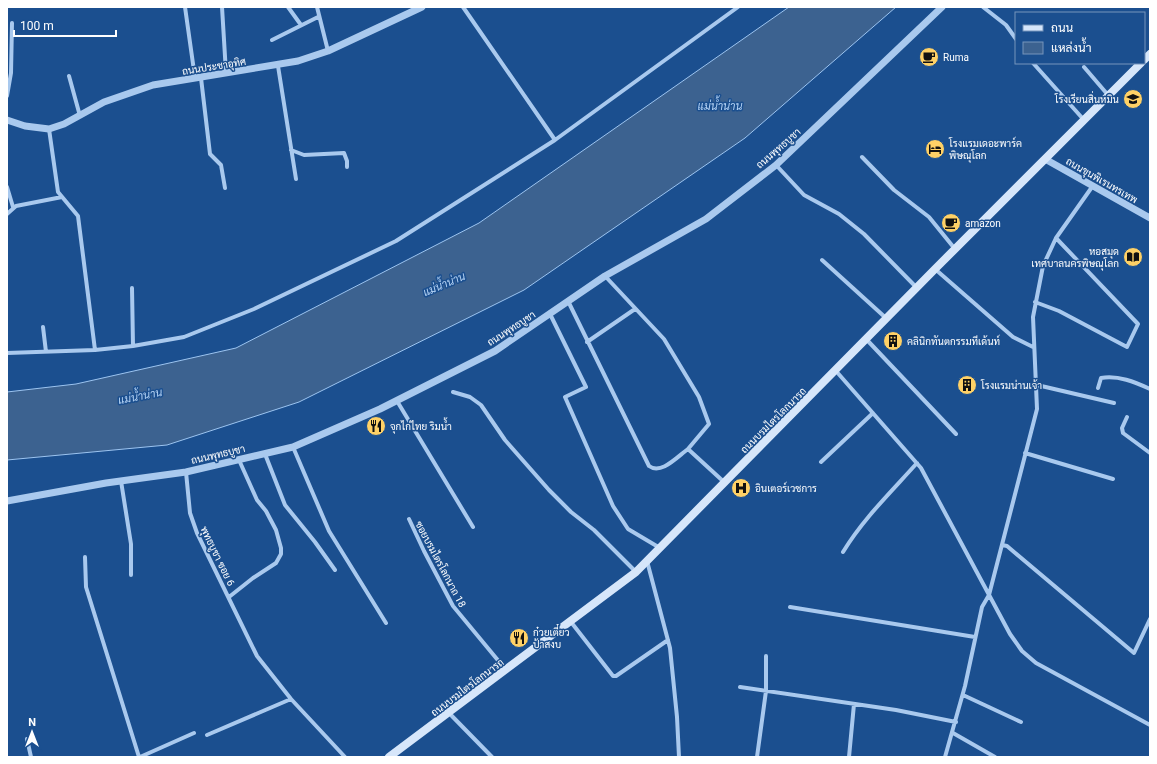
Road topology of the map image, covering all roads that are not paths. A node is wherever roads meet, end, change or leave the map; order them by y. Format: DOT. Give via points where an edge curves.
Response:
graph roads {
  1 [pos="185,7"];
  2 [pos="222,7"];
  3 [pos="288,7"];
  4 [pos="317,7"];
  5 [pos="422,7"];
  6 [pos="463,7"];
  7 [pos="728,7"];
  8 [pos="738,7"];
  9 [pos="942,7"];
  10 [pos="983,7"];
  11 [pos="731,13"];
  12 [pos="318,17"];
  13 [pos="12,23"];
  14 [pos="301,25"];
  15 [pos="1015,38"];
  16 [pos="272,40"];
  17 [pos="328,51"];
  18 [pos="1034,64"];
  19 [pos="1140,64"];
  20 [pos="278,66"];
  21 [pos="1084,67"];
  22 [pos="226,74"];
  23 [pos="69,76"];
  24 [pos="198,78"];
  25 [pos="7,96"];
  26 [pos="1108,96"];
  27 [pos="80,116"];
  28 [pos="7,120"];
  29 [pos="1084,120"];
  30 [pos="49,129"];
  31 [pos="555,140"];
  32 [pos="291,150"];
  33 [pos="862,157"];
  34 [pos="1045,158"];
  35 [pos="776,165"];
  36 [pos="346,167"];
  37 [pos="296,179"];
  38 [pos="1092,186"];
  39 [pos="7,188"];
  40 [pos="225,188"];
  41 [pos="62,197"];
  42 [pos="13,208"];
  43 [pos="7,214"];
  44 [pos="1150,218"];
  45 [pos="1056,238"];
  46 [pos="956,249"];
  47 [pos="822,260"];
  48 [pos="935,269"];
  49 [pos="605,276"];
  50 [pos="132,288"];
  51 [pos="918,288"];
  52 [pos="568,301"];
  53 [pos="1035,302"];
  54 [pos="635,309"];
  55 [pos="550,314"];
  56 [pos="888,319"];
  57 [pos="43,327"];
  58 [pos="867,340"];
  59 [pos="587,342"];
  60 [pos="132,346"];
  61 [pos="1033,347"];
  62 [pos="95,350"];
  63 [pos="46,352"];
  64 [pos="7,353"];
  65 [pos="836,371"];
  66 [pos="1037,385"];
  67 [pos="1098,388"];
  68 [pos="1150,389"];
  69 [pos="453,392"];
  70 [pos="397,401"];
  71 [pos="1114,403"];
  72 [pos="873,413"];
  73 [pos="1127,417"];
  74 [pos="956,434"];
  75 [pos="293,447"];
  76 [pos="688,449"];
  77 [pos="1025,453"];
  78 [pos="1150,453"];
  79 [pos="265,454"];
  80 [pos="239,460"];
  81 [pos="821,462"];
  82 [pos="917,463"];
  83 [pos="186,472"];
  84 [pos="1113,478"];
  85 [pos="121,481"];
  86 [pos="724,482"];
  87 [pos="7,501"];
  88 [pos="409,519"];
  89 [pos="473,527"];
  90 [pos="1002,545"];
  91 [pos="660,548"];
  92 [pos="843,552"];
  93 [pos="85,557"];
  94 [pos="647,561"];
  95 [pos="335,570"];
  96 [pos="636,572"];
  97 [pos="131,575"];
  98 [pos="989,595"];
  99 [pos="229,597"];
  100 [pos="790,607"];
  101 [pos="1150,619"];
  102 [pos="571,622"];
  103 [pos="386,623"];
  104 [pos="975,637"];
  105 [pos="668,640"];
  106 [pos="766,656"];
  107 [pos="506,670"];
  108 [pos="740,687"];
  109 [pos="766,691"];
  110 [pos="963,695"];
  111 [pos="291,699"];
  112 [pos="854,704"];
  113 [pos="449,713"];
  114 [pos="956,722"];
  115 [pos="1021,722"];
  116 [pos="1150,725"];
  117 [pos="194,733"];
  118 [pos="953,733"];
  119 [pos="207,735"];
  120 [pos="27,739"];
  121 [pos="31,757"];
  122 [pos="140,757"];
  123 [pos="345,757"];
  124 [pos="389,757"];
  125 [pos="492,757"];
  126 [pos="679,757"];
  127 [pos="758,757"];
  128 [pos="849,757"];
  129 [pos="945,757"];
  130 [pos="995,757"];
  1 -- 24 [label="street"];
  2 -- 22 [label="street"];
  3 -- 14 [label="street"];
  4 -- 12 [label="street"];
  5 -- 17 [label="street, ถนนประชาอุทิศ"];
  6 -- 31 [label="street"];
  7 -- 11 [label="street"];
  8 -- 11 [label="street"];
  9 -- 35 [label="street, ถนนพุทธบูชา"];
  10 -- 15 [label="street" via="1006,25"];
  11 -- 31 [label="street"];
  12 -- 14 [label="street"];
  12 -- 17 [label="street"];
  13 -- 25 [label="street" via="11,73"];
  14 -- 16 [label="street"];
  17 -- 20 [label="street, ถนนประชาอุทิศ"];
  18 -- 29 [label="street"];
  19 -- 26 [label="main road, ถนนบรมไตรโลกนารถ"];
  20 -- 22 [label="street, ถนนประชาอุทิศ"];
  20 -- 32 [label="street"];
  21 -- 26 [label="street"];
  22 -- 24 [label="street, ถนนประชาอุทิศ"];
  23 -- 27 [label="street"];
  24 -- 27 [label="street, ถนนประชาอุทิศ" via="153,85 104,102"];
  24 -- 40 [label="street" via="210,154 221,165"];
  26 -- 29 [label="main road, ถนนบรมไตรโลกนารถ"];
  27 -- 30 [label="street, ถนนประชาอุทิศ"];
  28 -- 30 [label="street, ถนนประชาอุทิศ" via="25,126"];
  29 -- 34 [label="main road, ถนนบรมไตรโลกนารถ"];
  30 -- 41 [label="street" via="56,184"];
  31 -- 60 [label="street" via="396,241 254,309 184,338"];
  32 -- 36 [label="street" via="304,155 344,153"];
  32 -- 37 [label="street"];
  33 -- 46 [label="street" via="894,190 929,217"];
  34 -- 38 [label="street, ถนนขุนพิเรนทรเทพ"];
  34 -- 46 [label="main road, ถนนบรมไตรโลกนารถ"];
  35 -- 49 [label="street, ถนนพุทธบูชา" via="706,219"];
  35 -- 51 [label="street" via="804,195 838,214 864,234"];
  38 -- 44 [label="street, ถนนขุนพิเรนทรเทพ"];
  38 -- 45 [label="street"];
  39 -- 42 [label="street"];
  41 -- 42 [label="street"];
  41 -- 62 [label="street" via="78,216"];
  42 -- 43 [label="street"];
  45 -- 53 [label="street" via="1043,266"];
  45 -- 53 [label="street" via="1138,324 1127,347 1059,310"];
  46 -- 48 [label="main road, ถนนบรมไตรโลกนารถ"];
  47 -- 56 [label="street"];
  48 -- 51 [label="main road, ถนนบรมไตรโลกนารถ"];
  48 -- 61 [label="street" via="1013,337"];
  49 -- 52 [label="street, ถนนพุทธบูชา"];
  49 -- 54 [label="street"];
  50 -- 60 [label="street"];
  51 -- 56 [label="main road, ถนนบรมไตรโลกนารถ"];
  52 -- 55 [label="street, ถนนพุทธบูชา"];
  52 -- 59 [label="street"];
  53 -- 61 [label="street"];
  54 -- 59 [label="street"];
  54 -- 76 [label="street" via="664,339 699,397 710,424"];
  55 -- 70 [label="street, ถนนพุทธบูชา" via="495,351"];
  55 -- 91 [label="street" via="586,387 565,397 613,506 628,529"];
  56 -- 58 [label="main road, ถนนบรมไตรโลกนารถ"];
  57 -- 63 [label="street"];
  58 -- 65 [label="main road, ถนนบรมไตรโลกนารถ"];
  58 -- 74 [label="street"];
  59 -- 76 [label="street" via="648,466 654,470 660,469"];
  60 -- 62 [label="street"];
  61 -- 66 [label="street"];
  62 -- 63 [label="street"];
  63 -- 64 [label="street"];
  65 -- 72 [label="street"];
  65 -- 86 [label="main road, ถนนบรมไตรโลกนารถ"];
  66 -- 71 [label="street"];
  66 -- 77 [label="street" via="1037,409"];
  67 -- 68 [label="street" via="1101,378 1106,377 1126,380"];
  69 -- 96 [label="street" via="470,397 481,405 504,440 549,490"];
  70 -- 75 [label="street, ถนนพุทธบูชา"];
  70 -- 89 [label="street"];
  72 -- 81 [label="street"];
  72 -- 82 [label="street"];
  73 -- 78 [label="street" via="1122,428 1123,433"];
  75 -- 79 [label="street, ถนนพุทธบูชา"];
  75 -- 103 [label="street" via="329,531"];
  76 -- 86 [label="street"];
  77 -- 84 [label="street"];
  77 -- 90 [label="street"];
  79 -- 80 [label="street, ถนนพุทธบูชา"];
  79 -- 95 [label="street" via="285,505"];
  80 -- 83 [label="street, ถนนพุทธบูชา"];
  80 -- 99 [label="street" via="257,500 276,530 281,554 276,563"];
  82 -- 92 [label="street" via="854,534"];
  82 -- 98 [label="street"];
  83 -- 85 [label="street, ถนนพุทธบูชา"];
  83 -- 99 [label="street, พุทธบูชา ซอย 6" via="190,513 197,533"];
  85 -- 87 [label="street, ถนนพุทธบูชา"];
  85 -- 97 [label="street" via="131,544"];
  86 -- 91 [label="main road, ถนนบรมไตรโลกนารถ"];
  88 -- 107 [label="street, ซอยบรมไตรโลกนาถ 18" via="453,606"];
  90 -- 98 [label="street"];
  90 -- 101 [label="street" via="1007,546 1134,653"];
  91 -- 94 [label="main road, ถนนบรมไตรโลกนารถ"];
  93 -- 122 [label="street" via="86,587"];
  94 -- 96 [label="main road, ถนนบรมไตรโลกนารถ"];
  94 -- 105 [label="street"];
  96 -- 102 [label="main road, ถนนบรมไตรโลกนารถ"];
  98 -- 104 [label="street" via="982,607"];
  98 -- 116 [label="street" via="1010,634 1022,651 1036,663"];
  99 -- 111 [label="street, พุทธบูชา ซอย 6" via="257,656"];
  100 -- 104 [label="street"];
  102 -- 105 [label="street" via="613,676"];
  102 -- 107 [label="main road, ถนนบรมไตรโลกนารถ"];
  104 -- 110 [label="street"];
  105 -- 126 [label="street"];
  106 -- 109 [label="street"];
  107 -- 113 [label="main road, ถนนบรมไตรโลกนารถ"];
  108 -- 109 [label="street"];
  109 -- 112 [label="street"];
  109 -- 127 [label="street"];
  110 -- 114 [label="street"];
  110 -- 115 [label="street"];
  111 -- 119 [label="street"];
  111 -- 123 [label="street, พุทธบูชา ซอย 6"];
  112 -- 114 [label="street"];
  112 -- 128 [label="street"];
  113 -- 124 [label="main road, ถนนบรมไตรโลกนารถ"];
  113 -- 125 [label="street"];
  114 -- 118 [label="street"];
  117 -- 122 [label="street"];
  118 -- 129 [label="street"];
  118 -- 130 [label="street"];
  120 -- 121 [label="street"];
}
